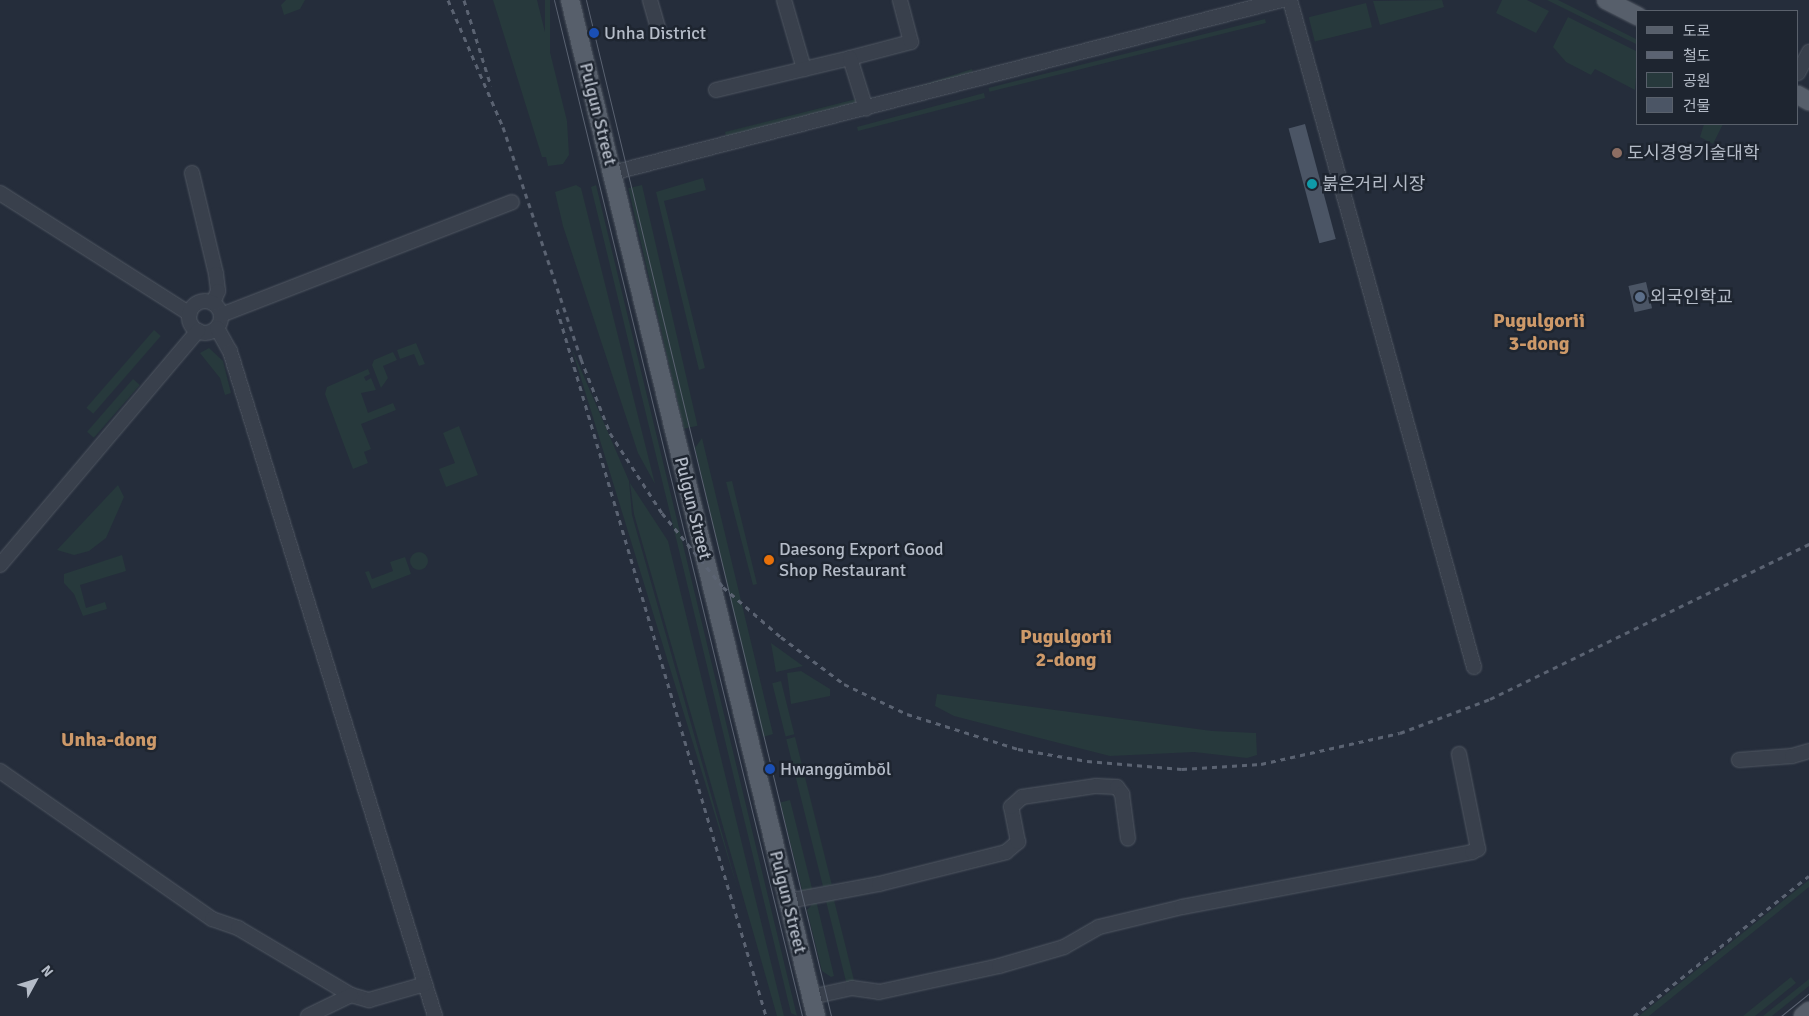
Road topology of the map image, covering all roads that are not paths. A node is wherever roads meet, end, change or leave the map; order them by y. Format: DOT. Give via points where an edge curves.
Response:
graph roads {
  1 [pos="570,0"];
  2 [pos="650,0"];
  3 [pos="784,0"];
  4 [pos="900,0"];
  5 [pos="1282,0"];
  6 [pos="1290,0"];
  7 [pos="1606,0"];
  8 [pos="1259,3"];
  9 [pos="1636,15"];
  10 [pos="659,32"];
  11 [pos="1809,52"];
  12 [pos="850,58"];
  13 [pos="804,69"];
  14 [pos="1799,71"];
  15 [pos="716,90"];
  16 [pos="866,109"];
  17 [pos="192,173"];
  18 [pos="612,173"];
  19 [pos="0,193"];
  20 [pos="512,202"];
  21 [pos="213,303"];
  22 [pos="190,314"];
  23 [pos="221,315"];
  24 [pos="217,328"];
  25 [pos="198,331"];
  26 [pos="0,566"];
  27 [pos="1474,667"];
  28 [pos="1809,751"];
  29 [pos="1459,754"];
  30 [pos="1739,760"];
  31 [pos="0,771"];
  32 [pos="1128,839"];
  33 [pos="788,901"];
  34 [pos="424,984"];
  35 [pos="352,995"];
  36 [pos="811,997"];
  37 [pos="1809,1012"];
  38 [pos="308,1016"];
  39 [pos="435,1016"];
  40 [pos="816,1016"];
  41 [pos="1803,1016"];
  1 -- 18 [label="main road, Pulgun Street"];
  2 -- 10 [label="street"];
  3 -- 13 [label="street"];
  4 -- 12 [label="street" via="910,42"];
  5 -- 8 [label="street"];
  6 -- 27 [label="street"];
  7 -- 9 [label="main road"];
  8 -- 16 [label="street"];
  11 -- 14 [label="street"];
  12 -- 13 [label="street"];
  12 -- 16 [label="street"];
  13 -- 15 [label="street"];
  16 -- 18 [label="street"];
  17 -- 21 [label="street" via="216,274 218,291"];
  18 -- 33 [label="main road, Pulgun Street"];
  19 -- 22 [label="street"];
  20 -- 23 [label="street"];
  21 -- 22 [label="street" via="198,303"];
  21 -- 23 [label="street"];
  22 -- 25 [label="street" via="191,324"];
  23 -- 24 [label="street"];
  24 -- 25 [label="street" via="208,333"];
  24 -- 34 [label="street" via="230,351"];
  25 -- 26 [label="street"];
  28 -- 30 [label="street" via="1792,756"];
  29 -- 36 [label="street" via="1478,849 1472,852 1182,907 1099,927 1064,947 999,966 879,992 852,988"];
  31 -- 35 [label="street" via="212,919 238,928"];
  32 -- 33 [label="street" via="1122,794 1117,787 1096,786 1022,797 1011,807 1018,842 1006,852 879,884"];
  33 -- 36 [label="main road, Pulgun Street"];
  34 -- 35 [label="street" via="369,1000"];
  34 -- 39 [label="street"];
  35 -- 38 [label="street"];
  36 -- 40 [label="main road, Pulgun Street"];
  37 -- 41 [label="main road"];
}
